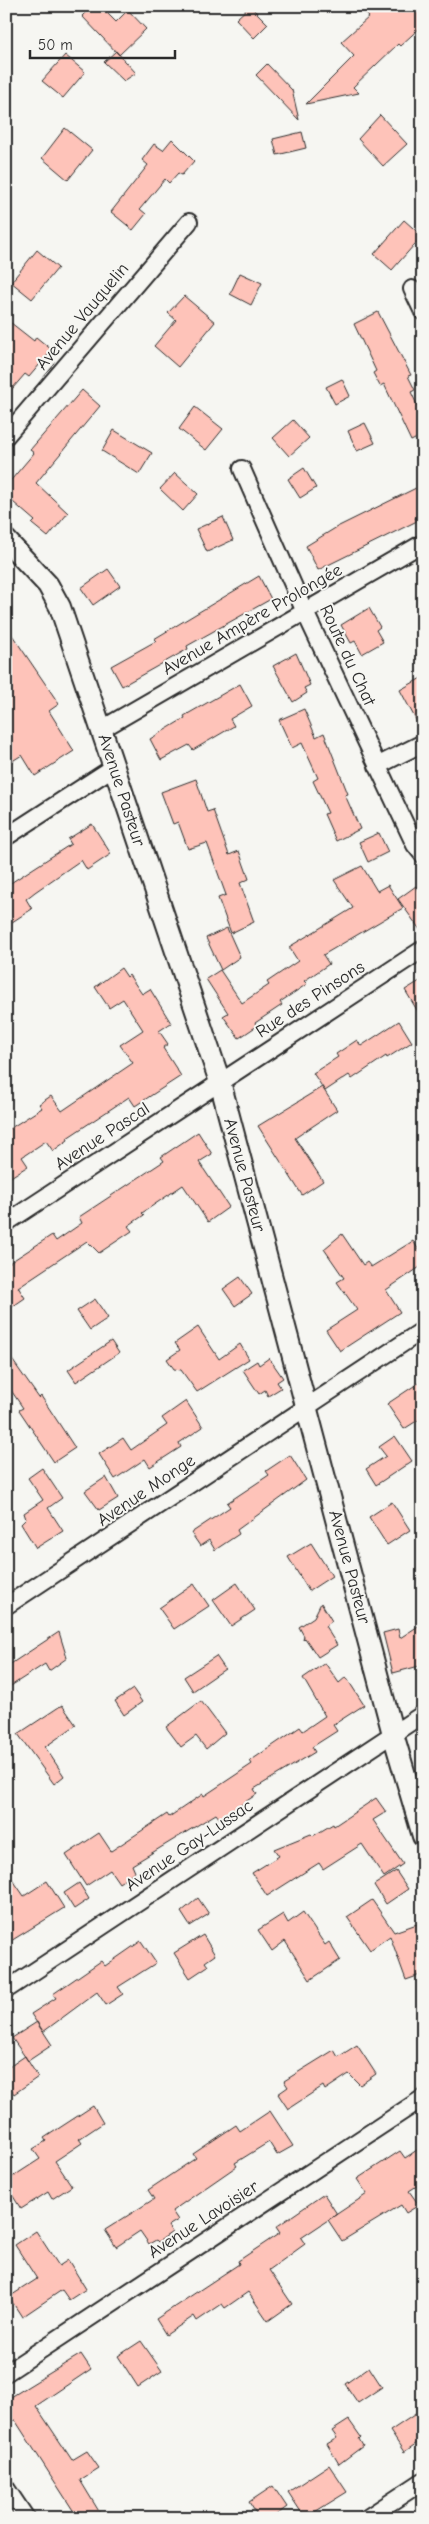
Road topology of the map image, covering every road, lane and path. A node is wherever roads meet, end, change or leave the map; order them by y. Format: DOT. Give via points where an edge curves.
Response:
graph roads {
  1 [pos="189,222"];
  2 [pos="412,289"];
  3 [pos="423,312"];
  4 [pos="6,436"];
  5 [pos="242,469"];
  6 [pos="6,540"];
  7 [pos="423,543"];
  8 [pos="305,612"];
  9 [pos="102,729"];
  10 [pos="423,743"];
  11 [pos="377,766"];
  12 [pos="114,767"];
  13 [pos="6,838"];
  14 [pos="423,855"];
  15 [pos="423,949"];
  16 [pos="220,1082"];
  17 [pos="6,1223"];
  18 [pos="423,1330"];
  19 [pos="308,1407"];
  20 [pos="6,1606"];
  21 [pos="423,1714"];
  22 [pos="393,1734"];
  23 [pos="423,1836"];
  24 [pos="6,1990"];
  25 [pos="423,2098"];
  26 [pos="6,2373"];
  27 [pos="423,2481"];
  28 [pos="6,2488"];
  29 [pos="26,2518"];
  30 [pos="367,2518"];
  1 -- 4 [label="street, Avenue Vauquelin"];
  2 -- 3 [label="street"];
  5 -- 8 [label="street, Route du Chat"];
  6 -- 9 [label="street, Avenue Pasteur" via="48,585 60,607"];
  7 -- 8 [label="street, Avenue Ampère Prolongée"];
  8 -- 9 [label="street, Avenue Ampère Prolongée"];
  8 -- 11 [label="street, Route du Chat"];
  9 -- 12 [label="street, Avenue Pasteur"];
  10 -- 11 [label="street"];
  11 -- 14 [label="street, Route du Chat" via="415,845"];
  12 -- 13 [label="street"];
  12 -- 16 [label="street, Avenue Pasteur"];
  15 -- 16 [label="street, Rue des Pinsons"];
  16 -- 17 [label="street, Avenue Pascal"];
  16 -- 19 [label="street, Avenue Pasteur"];
  18 -- 19 [label="street, Avenue Monge"];
  19 -- 20 [label="street, Avenue Monge"];
  19 -- 22 [label="street, Avenue Pasteur"];
  21 -- 22 [label="street, Avenue Gay-Lussac"];
  22 -- 23 [label="street, Avenue Pasteur"];
  22 -- 24 [label="street, Avenue Gay-Lussac"];
  25 -- 26 [label="street, Avenue Lavoisier"];
  27 -- 30 [label="street"];
  28 -- 29 [label="street"];
}
